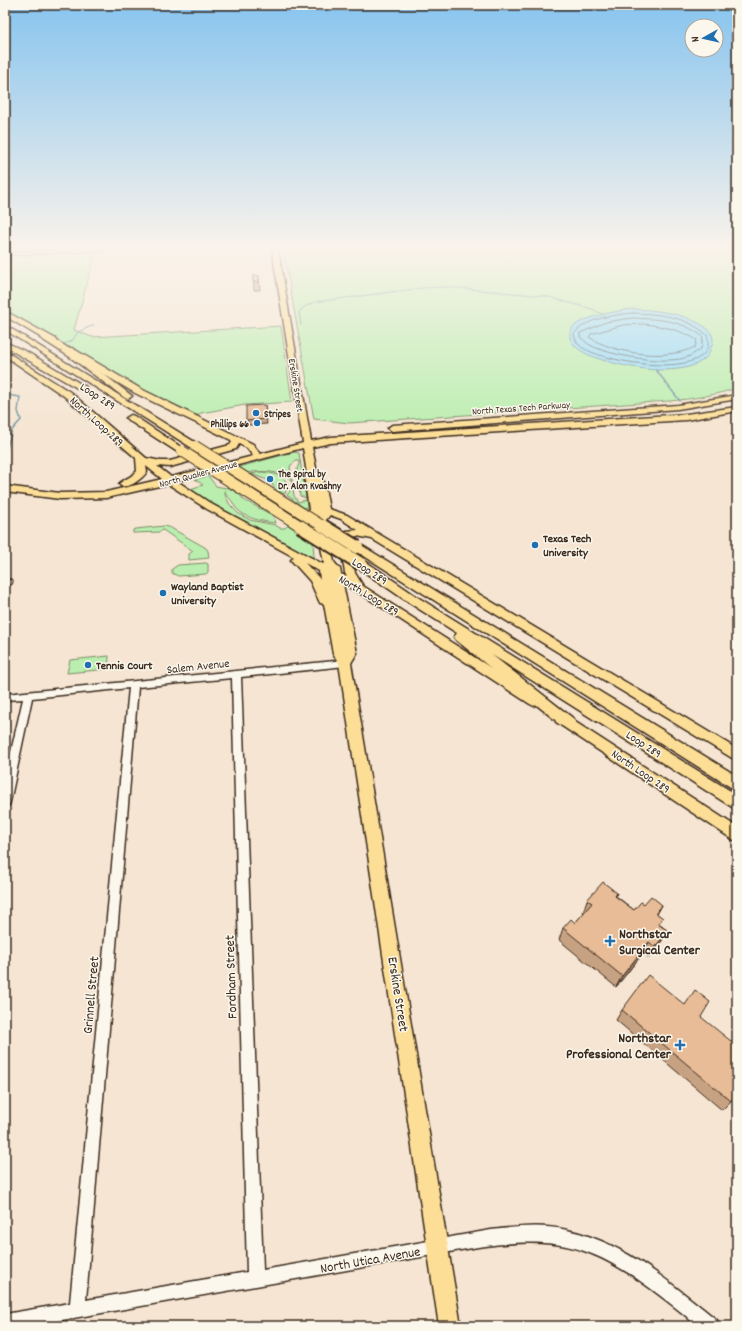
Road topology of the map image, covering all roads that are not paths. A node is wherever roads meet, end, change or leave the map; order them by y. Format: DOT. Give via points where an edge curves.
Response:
graph roads {
  1 [pos="284,311"];
  2 [pos="5,313"];
  3 [pos="5,327"];
  4 [pos="43,336"];
  5 [pos="5,337"];
  6 [pos="5,344"];
  7 [pos="5,353"];
  8 [pos="737,397"];
  9 [pos="737,409"];
  10 [pos="124,413"];
  11 [pos="234,438"];
  12 [pos="306,441"];
  13 [pos="195,446"];
  14 [pos="256,454"];
  15 [pos="140,458"];
  16 [pos="165,477"];
  17 [pos="124,484"];
  18 [pos="5,489"];
  19 [pos="89,495"];
  20 [pos="106,495"];
  21 [pos="210,507"];
  22 [pos="320,516"];
  23 [pos="382,541"];
  24 [pos="278,545"];
  25 [pos="326,566"];
  26 [pos="336,575"];
  27 [pos="359,588"];
  28 [pos="370,594"];
  29 [pos="415,601"];
  30 [pos="342,606"];
  31 [pos="334,628"];
  32 [pos="345,663"];
  33 [pos="236,674"];
  34 [pos="134,684"];
  35 [pos="28,695"];
  36 [pos="5,697"];
  37 [pos="569,723"];
  38 [pos="660,735"];
  39 [pos="737,756"];
  40 [pos="737,775"];
  41 [pos="737,784"];
  42 [pos="5,802"];
  43 [pos="737,803"];
  44 [pos="737,834"];
  45 [pos="439,1247"];
  46 [pos="255,1279"];
  47 [pos="77,1309"];
  48 [pos="5,1322"];
  49 [pos="450,1326"];
  50 [pos="711,1326"];
  1 -- 12 [label="main road, Erskine Street"];
  2 -- 4 [label="main road"];
  3 -- 13 [label="highway, Loop 289"];
  4 -- 11 [label="main road" via="138,391"];
  4 -- 13 [label="highway" via="73,355"];
  5 -- 6 [label="highway, Loop 289" via="85,389"];
  7 -- 15 [label="main road, North Loop 289" via="66,394"];
  8 -- 12 [label="main road, North Texas Tech Parkway" via="678,407 411,427"];
  9 -- 12 [label="main road, North Texas Tech Parkway" via="686,416"];
  10 -- 29 [label="highway, Loop 289, bridge"];
  11 -- 14 [label="main road" via="250,446"];
  11 -- 15 [label="main road" via="236,442 233,447 170,464"];
  12 -- 14 [label="main road, North Quaker Avenue"];
  12 -- 22 [label="main road, Erskine Street" via="312,474 310,482"];
  13 -- 38 [label="highway, Loop 289, bridge"];
  14 -- 16 [label="main road, North Quaker Avenue"];
  15 -- 16 [label="main road, North Loop 289"];
  15 -- 17 [label="main road" via="142,472"];
  16 -- 17 [label="main road, North Quaker Avenue"];
  16 -- 20 [label="main road, North Quaker Avenue" via="128,491"];
  16 -- 21 [label="main road, North Loop 289"];
  17 -- 19 [label="main road, North Quaker Avenue"];
  18 -- 19 [label="main road, North Quaker Avenue" via="60,496"];
  19 -- 20 [label="main road, North Quaker Avenue"];
  20 -- 21 [label="main road" via="124,496 170,490"];
  21 -- 24 [label="main road, North Loop 289"];
  22 -- 23 [label="main road" via="332,512"];
  22 -- 25 [label="main road, Erskine Street"];
  23 -- 27 [label="main road" via="361,533 349,534 344,538 350,573"];
  23 -- 39 [label="main road"];
  24 -- 25 [label="main road, North Loop 289"];
  24 -- 31 [label="main road" via="315,580"];
  25 -- 26 [label="main road, Erskine Street" via="335,569"];
  25 -- 31 [label="main road, Erskine Street"];
  26 -- 27 [label="main road, North Loop 289"];
  26 -- 30 [label="main road, Erskine Street"];
  27 -- 28 [label="main road, North Loop 289"];
  28 -- 30 [label="main road" via="350,593"];
  28 -- 37 [label="main road, North Loop 289"];
  29 -- 37 [label="highway"];
  29 -- 43 [label="highway, Loop 289"];
  30 -- 32 [label="main road, Erskine Street" via="351,653"];
  31 -- 32 [label="main road, Erskine Street" via="339,654"];
  32 -- 33 [label="street, Salem Avenue"];
  32 -- 45 [label="main road, Erskine Street"];
  33 -- 34 [label="street, Salem Avenue"];
  33 -- 46 [label="street, Fordham Street"];
  34 -- 35 [label="street, Salem Avenue"];
  34 -- 47 [label="street, Grinnell Street"];
  35 -- 36 [label="street, Salem Avenue"];
  35 -- 42 [label="street"];
  37 -- 44 [label="main road, North Loop 289"];
  38 -- 40 [label="highway" via="685,744"];
  38 -- 41 [label="highway, Loop 289"];
  45 -- 46 [label="street, North Utica Avenue"];
  45 -- 49 [label="main road, Erskine Street"];
  45 -- 50 [label="street, North Utica Avenue" via="522,1234 546,1234 572,1239 596,1247 627,1264"];
  46 -- 47 [label="street, North Utica Avenue"];
  47 -- 48 [label="street, North Utica Avenue"];
}
